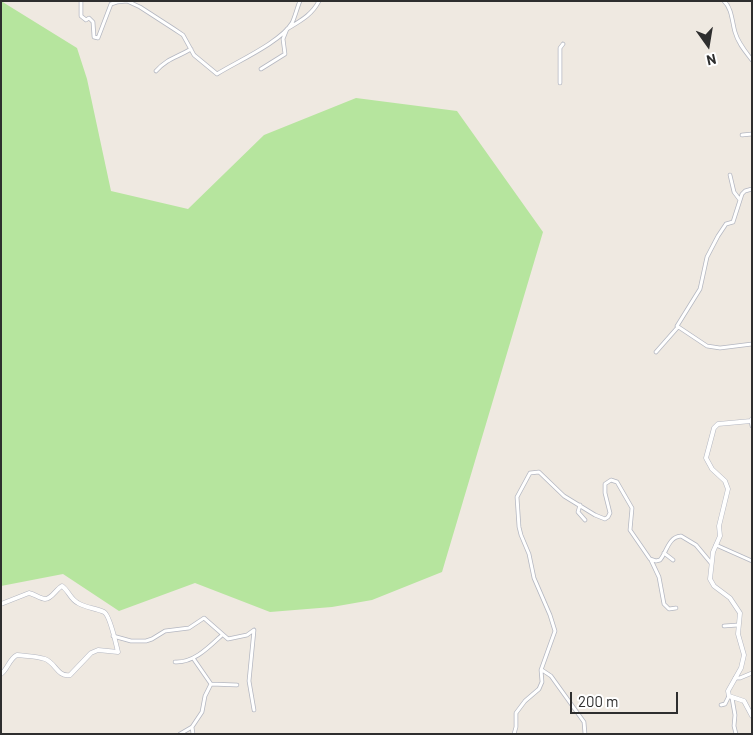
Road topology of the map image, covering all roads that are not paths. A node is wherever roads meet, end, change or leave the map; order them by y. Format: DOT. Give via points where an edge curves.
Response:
graph roads {
  1 [pos="81,1"];
  2 [pos="300,1"];
  3 [pos="319,1"];
  4 [pos="724,1"];
  5 [pos="287,29"];
  6 [pos="563,44"];
  7 [pos="191,49"];
  8 [pos="752,60"];
  9 [pos="261,69"];
  10 [pos="156,71"];
  11 [pos="560,83"];
  12 [pos="752,134"];
  13 [pos="742,136"];
  14 [pos="730,175"];
  15 [pos="752,189"];
  16 [pos="740,201"];
  17 [pos="678,327"];
  18 [pos="752,344"];
  19 [pos="656,352"];
  20 [pos="751,422"];
  21 [pos="580,505"];
  22 [pos="585,520"];
  23 [pos="716,545"];
  24 [pos="664,553"];
  25 [pos="650,559"];
  26 [pos="673,560"];
  27 [pos="752,561"];
  28 [pos="711,563"];
  29 [pos="1,604"];
  30 [pos="676,608"];
  31 [pos="738,625"];
  32 [pos="724,626"];
  33 [pos="222,634"];
  34 [pos="113,636"];
  35 [pos="193,658"];
  36 [pos="175,662"];
  37 [pos="542,670"];
  38 [pos="752,673"];
  39 [pos="1,674"];
  40 [pos="735,678"];
  41 [pos="211,684"];
  42 [pos="237,685"];
  43 [pos="731,697"];
  44 [pos="721,705"];
  45 [pos="254,710"];
  46 [pos="752,716"];
  47 [pos="192,727"];
  48 [pos="180,734"];
  49 [pos="193,734"];
  50 [pos="514,734"];
  51 [pos="585,734"];
  52 [pos="736,734"];
  1 -- 7 [label="street" via="81,16 94,22 94,37 98,38 111,4 127,2 183,35"];
  2 -- 5 [label="street"];
  3 -- 5 [label="street" via="307,17"];
  4 -- 8 [label="street" via="740,45"];
  5 -- 7 [label="street" via="264,48 218,74"];
  5 -- 9 [label="street" via="283,39 285,54"];
  6 -- 11 [label="street" via="560,48"];
  7 -- 10 [label="street" via="169,59"];
  12 -- 13 [label="street"];
  14 -- 16 [label="street"];
  15 -- 16 [label="street" via="742,194"];
  16 -- 17 [label="street" via="733,222 721,230 707,257 700,289"];
  17 -- 18 [label="street" via="707,346 720,348"];
  17 -- 19 [label="street"];
  20 -- 23 [label="street" via="718,424 706,454 708,464 725,481 728,489"];
  21 -- 22 [label="street" via="578,512"];
  21 -- 25 [label="street" via="605,519 610,513 605,484 611,480 616,482 632,508 630,530"];
  21 -- 37 [label="street" via="564,496 539,472 530,473 517,497 521,535 555,631"];
  23 -- 27 [label="street"];
  23 -- 28 [label="street"];
  24 -- 25 [label="street" via="660,560"];
  24 -- 26 [label="street"];
  24 -- 28 [label="street" via="669,543 681,536 696,545"];
  25 -- 30 [label="street" via="658,572 664,604 669,609"];
  28 -- 31 [label="street" via="711,583 735,604 740,613"];
  29 -- 34 [label="street" via="29,593 50,598 62,586 78,603 106,613"];
  31 -- 32 [label="street"];
  31 -- 40 [label="street" via="744,655"];
  33 -- 34 [label="street" via="204,618 189,628 165,631 152,639 131,641"];
  33 -- 35 [label="street"];
  33 -- 45 [label="street" via="228,640 254,630 248,681"];
  34 -- 39 [label="street" via="118,652 98,650 91,653 70,675 58,672 44,658 17,654"];
  35 -- 36 [label="street"];
  35 -- 41 [label="street"];
  37 -- 50 [label="street" via="539,689 516,713"];
  37 -- 51 [label="street" via="551,676 584,722"];
  38 -- 40 [label="street"];
  40 -- 43 [label="street" via="728,691"];
  41 -- 42 [label="street"];
  41 -- 47 [label="street" via="202,712"];
  43 -- 44 [label="street"];
  43 -- 46 [label="street" via="744,701"];
  43 -- 52 [label="street"];
  47 -- 48 [label="street"];
  47 -- 49 [label="street"];
}
